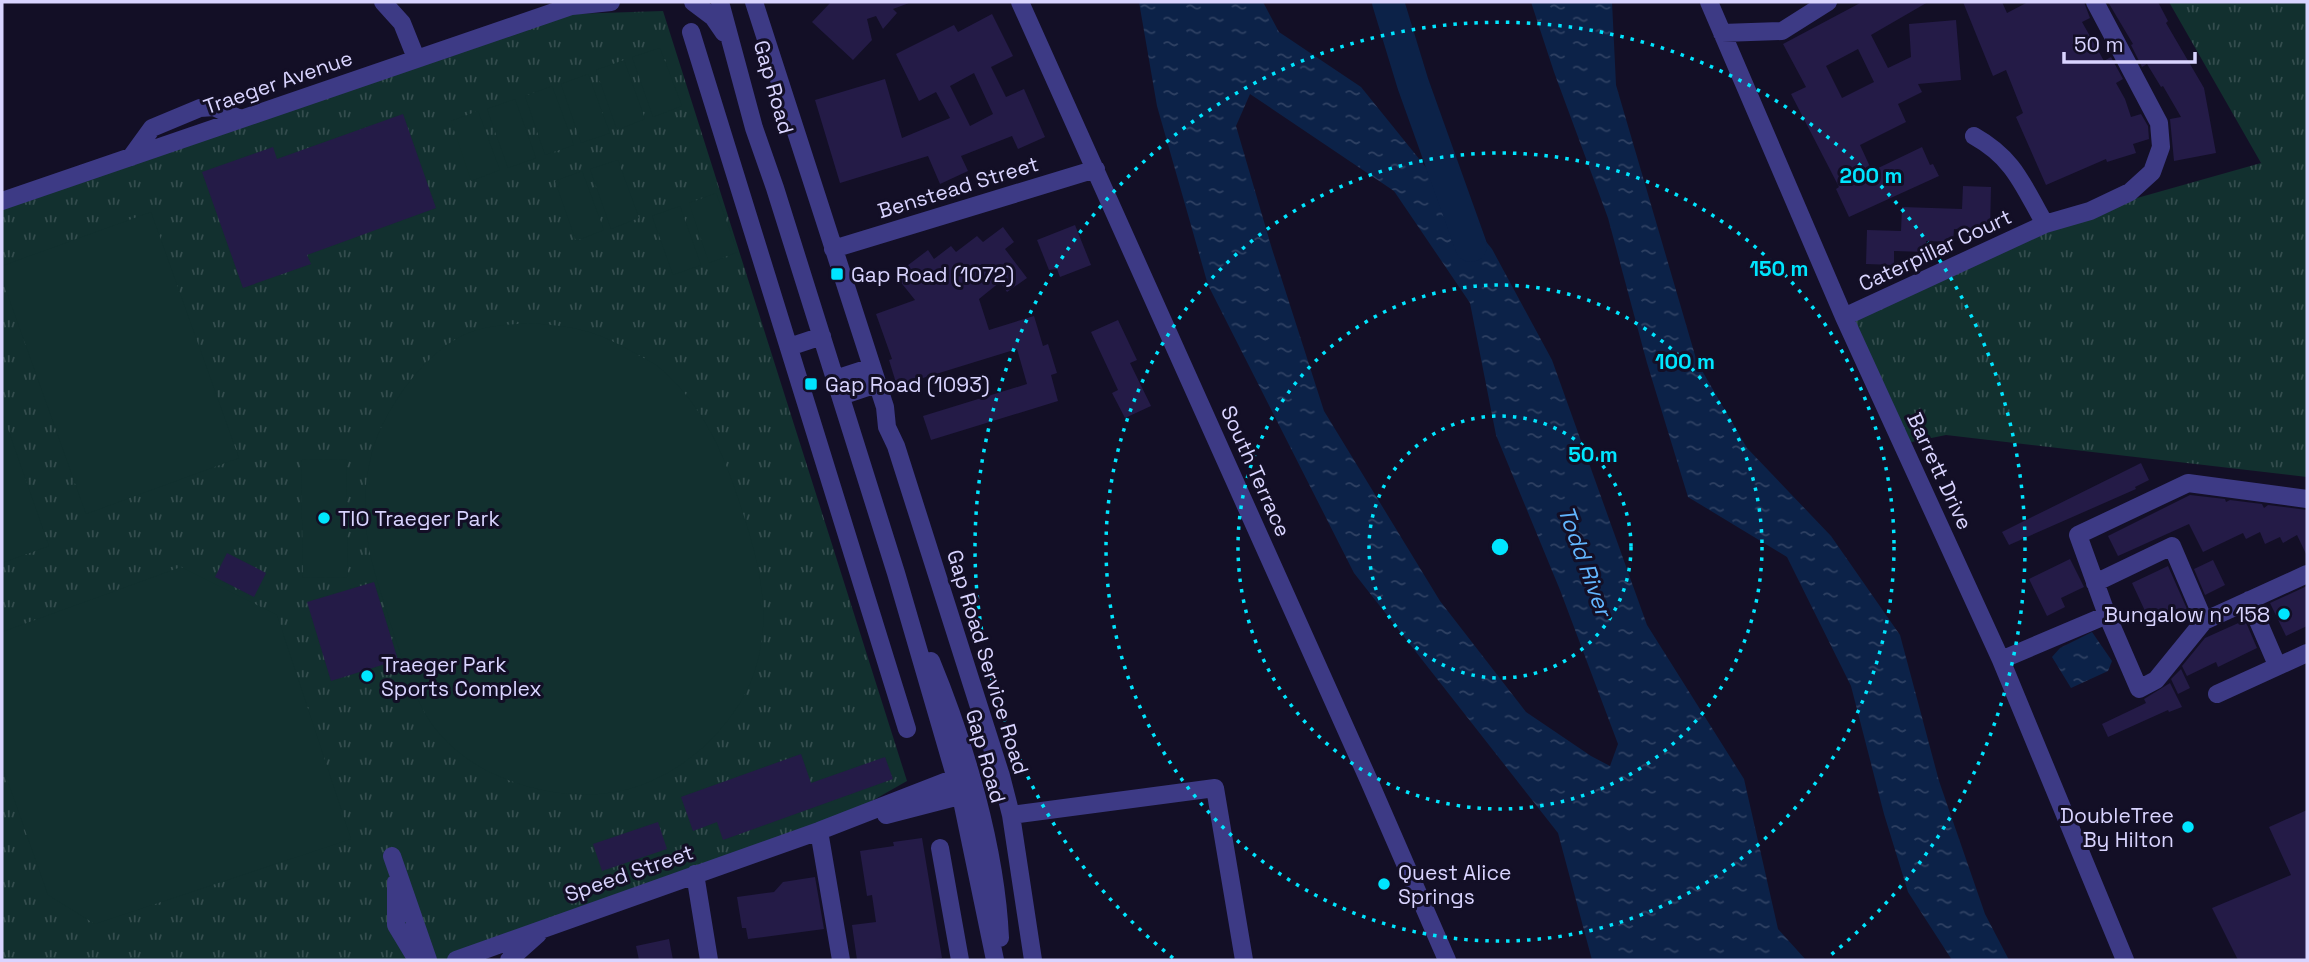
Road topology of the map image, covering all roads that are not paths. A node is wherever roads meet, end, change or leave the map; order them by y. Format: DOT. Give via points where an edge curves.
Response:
graph roads {
  1 [pos="383,2"];
  2 [pos="611,2"];
  3 [pos="693,2"];
  4 [pos="720,2"];
  5 [pos="754,2"];
  6 [pos="1020,2"];
  7 [pos="1709,2"];
  8 [pos="1828,2"];
  9 [pos="2095,2"];
  10 [pos="572,3"];
  11 [pos="691,32"];
  12 [pos="1722,33"];
  13 [pos="728,38"];
  14 [pos="416,58"];
  15 [pos="1974,136"];
  16 [pos="1096,169"];
  17 [pos="775,188"];
  18 [pos="2,201"];
  19 [pos="2045,224"];
  20 [pos="833,249"];
  21 [pos="1844,317"];
  22 [pos="822,336"];
  23 [pos="789,347"];
  24 [pos="875,375"];
  25 [pos="838,387"];
  26 [pos="2307,499"];
  27 [pos="2307,574"];
  28 [pos="2095,583"];
  29 [pos="2249,600"];
  30 [pos="2107,615"];
  31 [pos="2204,621"];
  32 [pos="2307,653"];
  33 [pos="2001,660"];
  34 [pos="2277,665"];
  35 [pos="2217,694"];
  36 [pos="907,729"];
  37 [pos="961,776"];
  38 [pos="968,794"];
  39 [pos="1011,815"];
  40 [pos="818,831"];
  41 [pos="940,848"];
  42 [pos="695,874"];
  43 [pos="549,926"];
  44 [pos="417,960"];
  45 [pos="428,960"];
  46 [pos="456,960"];
  47 [pos="509,960"];
  48 [pos="709,960"];
  49 [pos="841,960"];
  50 [pos="960,960"];
  51 [pos="995,960"];
  52 [pos="1001,960"];
  53 [pos="1033,960"];
  54 [pos="1244,960"];
  55 [pos="1447,960"];
  56 [pos="2125,960"];
  1 -- 14 [label="street" via="402,23"];
  2 -- 10 [label="street, Traeger Avenue"];
  3 -- 13 [label="street" via="713,17"];
  4 -- 13 [label="street, Gap Road"];
  4 -- 17 [label="street, Gap Road" via="765,125"];
  5 -- 20 [label="street, Gap Road Service Road"];
  6 -- 16 [label="street, South Terrace"];
  7 -- 12 [label="street, Barrett Drive"];
  8 -- 12 [label="street" via="1782,31"];
  9 -- 19 [label="street, Caterpillar Court" via="2159,123 2161,147 2152,172 2130,192 2090,211"];
  10 -- 14 [label="street, Traeger Avenue"];
  11 -- 23 [label="street"];
  12 -- 21 [label="street, Barrett Drive"];
  13 -- 17 [label="street, Gap Road"];
  14 -- 18 [label="street, Traeger Avenue"];
  15 -- 19 [label="street, Caterpillar Court" via="2011,163"];
  16 -- 20 [label="street, Benstead Street"];
  16 -- 55 [label="street, South Terrace"];
  17 -- 22 [label="street, Gap Road"];
  19 -- 21 [label="street, Caterpillar Court"];
  20 -- 24 [label="street, Gap Road Service Road"];
  21 -- 33 [label="street, Barrett Drive"];
  22 -- 23 [label="street"];
  22 -- 25 [label="street, Gap Road"];
  23 -- 36 [label="street"];
  24 -- 25 [label="street"];
  24 -- 39 [label="street, Gap Road Service Road" via="889,435"];
  25 -- 37 [label="street, Gap Road"];
  26 -- 28 [label="street" via="2188,483 2078,535"];
  27 -- 29 [label="street"];
  28 -- 30 [label="street"];
  28 -- 31 [label="street" via="2172,546"];
  29 -- 31 [label="street"];
  29 -- 34 [label="street"];
  30 -- 31 [label="street" via="2138,689 2156,680"];
  30 -- 33 [label="street"];
  32 -- 34 [label="street"];
  33 -- 56 [label="street, Barrett Drive"];
  34 -- 35 [label="street"];
  37 -- 38 [label="street, Gap Road"];
  37 -- 40 [label="street, Speed Street"];
  38 -- 40 [label="street, Speed Street"];
  38 -- 51 [label="street, Gap Road"];
  38 -- 52 [label="street, Gap Road" via="996,890"];
  39 -- 53 [label="street, Gap Road Service Road"];
  39 -- 54 [label="street" via="1215,788"];
  40 -- 42 [label="street, Speed Street"];
  40 -- 49 [label="street"];
  41 -- 50 [label="street"];
  42 -- 43 [label="street, Speed Street"];
  42 -- 48 [label="street"];
  43 -- 46 [label="street, Speed Street"];
  43 -- 47 [label="street"];
  44 -- 45 [label="street" via="396,925 392,856"];
}
